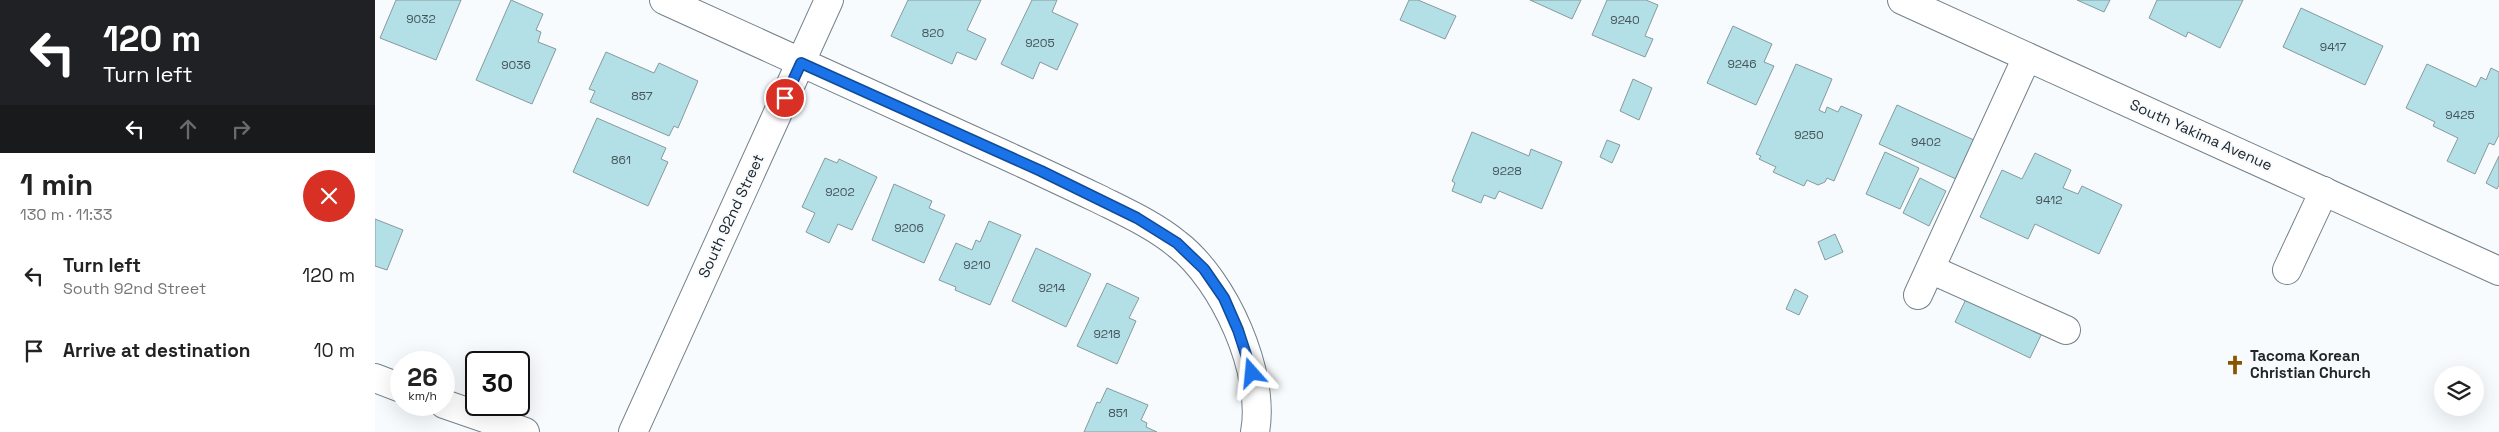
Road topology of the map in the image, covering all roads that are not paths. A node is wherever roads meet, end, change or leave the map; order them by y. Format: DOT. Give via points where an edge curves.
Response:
graph roads {
  1 [pos="664,0"];
  2 [pos="829,0"];
  3 [pos="1902,0"];
  4 [pos="2027,57"];
  5 [pos="801,63"];
  6 [pos="2324,191"];
  7 [pos="1930,269"];
  8 [pos="2287,270"];
  9 [pos="2499,271"];
  10 [pos="1918,295"];
  11 [pos="2066,330"];
  12 [pos="375,378"];
  13 [pos="390,384"];
  14 [pos="455,408"];
  15 [pos="525,432"];
  16 [pos="633,432"];
  17 [pos="1255,432"];
  1 -- 5 [label="street"];
  2 -- 5 [label="street, South 92nd Street"];
  3 -- 4 [label="street, South Yakima Avenue"];
  4 -- 6 [label="street, South Yakima Avenue"];
  4 -- 7 [label="street"];
  5 -- 16 [label="street, South 92nd Street"];
  5 -- 17 [label="street" via="1041,171 1137,218 1177,243 1204,269 1224,298 1238,330 1252,373 1258,419"];
  6 -- 8 [label="street"];
  6 -- 9 [label="street, South Yakima Avenue"];
  7 -- 10 [label="street"];
  7 -- 11 [label="street"];
  12 -- 13 [label="street"];
  14 -- 15 [label="street"];
}
